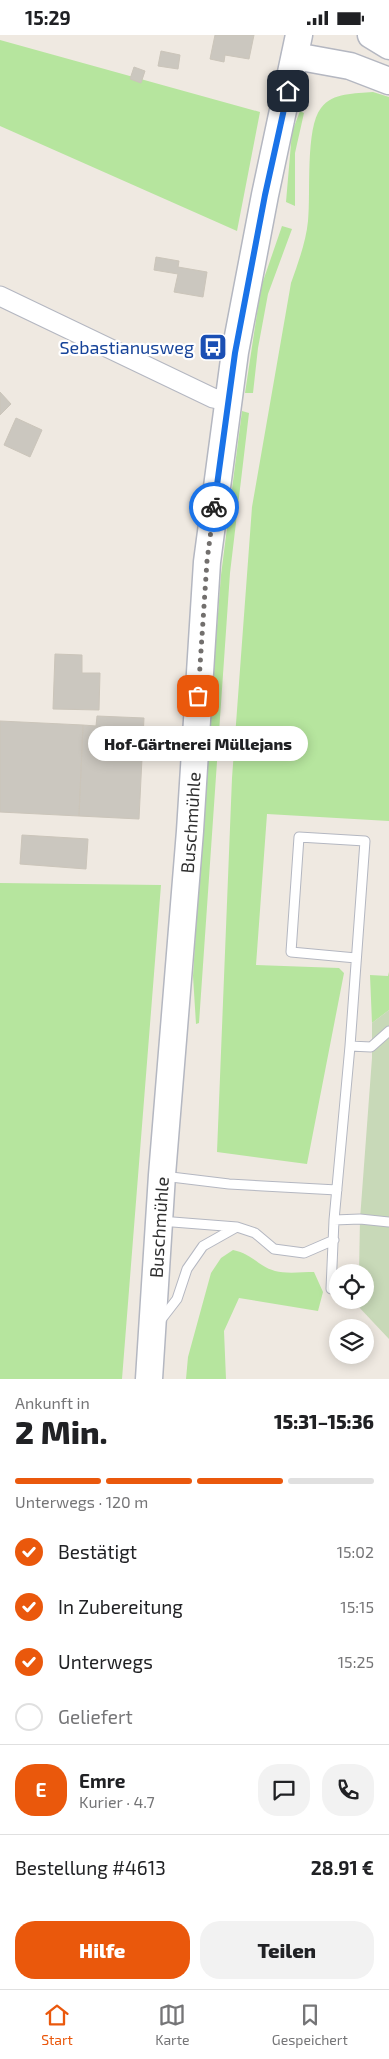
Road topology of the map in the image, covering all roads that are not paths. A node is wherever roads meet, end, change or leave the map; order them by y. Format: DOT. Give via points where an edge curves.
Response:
graph roads {
  1 [pos="371,35"];
  2 [pos="297,45"];
  3 [pos="389,46"];
  4 [pos="389,81"];
  5 [pos="0,296"];
  6 [pos="228,401"];
  7 [pos="356,958"];
  8 [pos="389,1031"];
  9 [pos="350,1046"];
  10 [pos="162,1175"];
  11 [pos="337,1190"];
  12 [pos="334,1220"];
  13 [pos="160,1221"];
  14 [pos="389,1222"];
  15 [pos="237,1227"];
  16 [pos="334,1240"];
  17 [pos="333,1264"];
  18 [pos="154,1329"];
  19 [pos="149,1379"];
  1 -- 3 [label="main road"];
  2 -- 4 [label="main road"];
  2 -- 6 [label="main road, Buschmühle" via="265,195"];
  5 -- 6 [label="street" via="213,398"];
  6 -- 10 [label="main road, Buschmühle" via="207,561 190,831"];
  7 -- 7 [label="lane" via="364,841 298,837 292,952"];
  7 -- 9 [label="lane"];
  8 -- 9 [label="lane" via="371,1047"];
  9 -- 11 [label="lane"];
  10 -- 11 [label="lane" via="230,1184"];
  10 -- 13 [label="main road, Buschmühle"];
  11 -- 12 [label="lane"];
  12 -- 14 [label="lane"];
  12 -- 16 [label="lane"];
  13 -- 15 [label="lane"];
  13 -- 18 [label="main road, Buschmühle"];
  15 -- 16 [label="lane" via="255,1233 274,1249 304,1253"];
  15 -- 18 [label="lane" via="203,1247 187,1269 177,1299"];
  16 -- 17 [label="lane"];
  18 -- 19 [label="main road, Buschmühle"];
}
